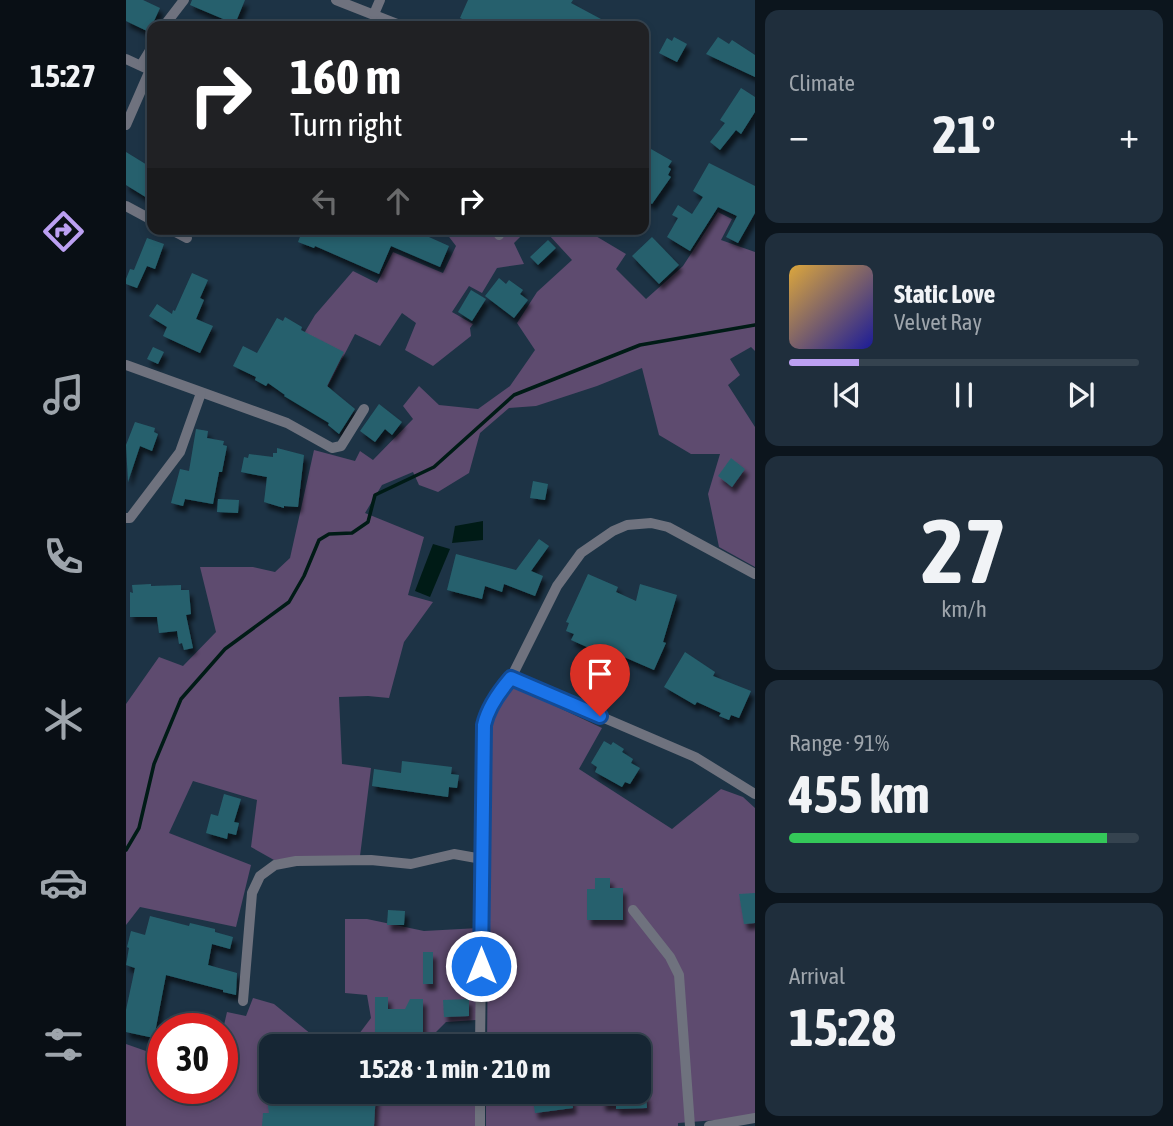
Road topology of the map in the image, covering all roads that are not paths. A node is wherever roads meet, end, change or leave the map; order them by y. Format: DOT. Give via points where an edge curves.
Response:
graph roads {
  1 [pos="184,0"];
  2 [pos="336,0"];
  3 [pos="380,0"];
  4 [pos="374,14"];
  5 [pos="168,21"];
  6 [pos="390,21"];
  7 [pos="126,59"];
  8 [pos="147,69"];
  9 [pos="147,72"];
  10 [pos="126,125"];
  11 [pos="126,206"];
  12 [pos="147,217"];
  13 [pos="181,235"];
  14 [pos="187,238"];
  15 [pos="126,365"];
  16 [pos="201,393"];
  17 [pos="364,410"];
  18 [pos="126,518"];
  19 [pos="755,574"];
  20 [pos="511,678"];
  21 [pos="755,794"];
  22 [pos="482,859"];
  23 [pos="633,909"];
  24 [pos="243,1001"];
  25 [pos="480,1034"];
  26 [pos="480,1104"];
  27 [pos="755,1118"];
  28 [pos="480,1126"];
  29 [pos="690,1126"];
  30 [pos="709,1126"];
  1 -- 5 [label="street"];
  2 -- 4 [label="street"];
  3 -- 4 [label="street"];
  4 -- 6 [label="street"];
  7 -- 8 [label="street"];
  9 -- 10 [label="street"];
  11 -- 12 [label="street"];
  13 -- 14 [label="street"];
  15 -- 16 [label="street"];
  16 -- 17 [label="street" via="287,424 332,448 341,446"];
  16 -- 18 [label="street" via="180,452"];
  19 -- 20 [label="street" via="668,527 627,525 581,553 569,567"];
  20 -- 21 [label="street" via="695,757"];
  20 -- 22 [label="street" via="491,705 484,725"];
  22 -- 24 [label="street" via="454,854 411,864 371,860 275,865 260,876 252,893"];
  22 -- 25 [label="street"];
  23 -- 29 [label="street" via="679,975"];
  26 -- 28 [label="street"];
  27 -- 30 [label="street"];
}
